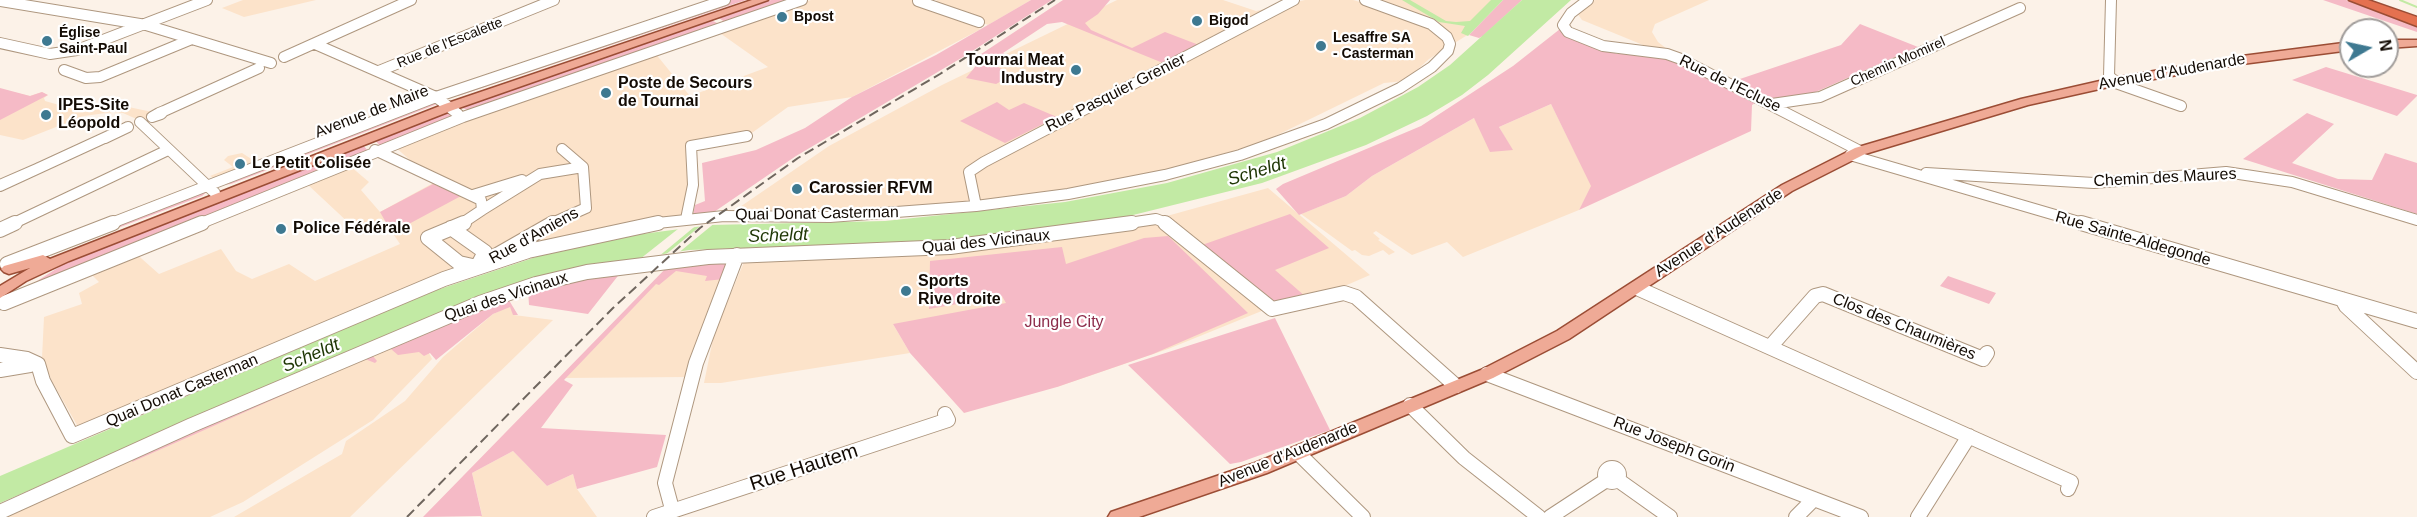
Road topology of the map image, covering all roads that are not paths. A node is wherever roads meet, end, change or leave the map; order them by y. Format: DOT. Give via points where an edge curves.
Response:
graph roads {
  1 [pos="207,0"];
  2 [pos="411,0"];
  3 [pos="554,0"];
  4 [pos="726,0"];
  5 [pos="753,0"];
  6 [pos="763,0"];
  7 [pos="802,0"];
  8 [pos="918,0"];
  9 [pos="1294,0"];
  10 [pos="1366,0"];
  11 [pos="1588,0"];
  12 [pos="2111,0"];
  13 [pos="2356,0"];
  14 [pos="2374,0"];
  15 [pos="0,1"];
  16 [pos="2020,8"];
  17 [pos="2417,15"];
  18 [pos="713,17"];
  19 [pos="979,22"];
  20 [pos="2417,22"];
  21 [pos="146,25"];
  22 [pos="726,26"];
  23 [pos="192,39"];
  24 [pos="2417,43"];
  25 [pos="0,44"];
  26 [pos="315,44"];
  27 [pos="2399,44"];
  28 [pos="2339,48"];
  29 [pos="272,63"];
  30 [pos="64,70"];
  31 [pos="379,71"];
  32 [pos="2114,81"];
  33 [pos="443,102"];
  34 [pos="1772,104"];
  35 [pos="2181,106"];
  36 [pos="463,117"];
  37 [pos="140,122"];
  38 [pos="747,136"];
  39 [pos="364,140"];
  40 [pos="561,149"];
  41 [pos="168,150"];
  42 [pos="376,151"];
  43 [pos="1855,153"];
  44 [pos="583,166"];
  45 [pos="1907,173"];
  46 [pos="540,174"];
  47 [pos="0,185"];
  48 [pos="211,189"];
  49 [pos="473,195"];
  50 [pos="976,206"];
  51 [pos="482,210"];
  52 [pos="686,219"];
  53 [pos="2417,220"];
  54 [pos="451,228"];
  55 [pos="0,230"];
  56 [pos="80,252"];
  57 [pos="737,255"];
  58 [pos="477,267"];
  59 [pos="8,284"];
  60 [pos="1637,288"];
  61 [pos="2342,300"];
  62 [pos="2417,321"];
  63 [pos="1770,347"];
  64 [pos="1987,353"];
  65 [pos="0,355"];
  66 [pos="38,364"];
  67 [pos="0,370"];
  68 [pos="2417,372"];
  69 [pos="1487,374"];
  70 [pos="1456,386"];
  71 [pos="1410,405"];
  72 [pos="945,414"];
  73 [pos="1969,436"];
  74 [pos="1298,453"];
  75 [pos="2068,489"];
  76 [pos="1814,499"];
  77 [pos="672,509"];
  78 [pos="0,512"];
  79 [pos="654,517"];
  80 [pos="1118,517"];
  81 [pos="1363,517"];
  82 [pos="1539,517"];
  83 [pos="1550,517"];
  84 [pos="1670,517"];
  85 [pos="1796,517"];
  86 [pos="1861,517"];
  87 [pos="1918,517"];
  1 -- 21 [label="street"];
  2 -- 26 [label="street"];
  3 -- 31 [label="street, Rue de l'Escalette"];
  4 -- 33 [label="street, Avenue de Maire"];
  5 -- 33 [label="main road, Avenue de Maire"];
  6 -- 18 [label="main road, Avenue de Maire"];
  7 -- 22 [label="street"];
  8 -- 19 [label="street"];
  9 -- 50 [label="street, Rue Pasquier Grenier" via="984,162 969,172"];
  10 -- 50 [label="street, Quai Donat Casterman" via="1441,30 1450,44 1448,51 1400,88 1326,124 1240,155 1137,181"];
  11 -- 34 [label="street, Rue de l'Ecluse" via="1563,25 1568,32 1610,48 1667,54"];
  12 -- 32 [label="street" via="2109,76"];
  13 -- 20 [label="highway"];
  14 -- 17 [label="highway"];
  15 -- 21 [label="street"];
  16 -- 34 [label="street, Chemin Momirel" via="1820,97"];
  18 -- 22 [label="street"];
  18 -- 33 [label="main road, Avenue de Maire"];
  21 -- 23 [label="street"];
  21 -- 25 [label="street" via="90,46 50,54"];
  22 -- 36 [label="street"];
  23 -- 29 [label="street"];
  23 -- 30 [label="street" via="86,78"];
  24 -- 27 [label="main road"];
  26 -- 29 [label="street"];
  26 -- 31 [label="street"];
  28 -- 32 [label="main road, Avenue d'Audenarde"];
  29 -- 37 [label="street"];
  31 -- 33 [label="street"];
  32 -- 35 [label="street"];
  32 -- 43 [label="main road, Avenue d'Audenarde" via="2025,102"];
  33 -- 36 [label="street"];
  33 -- 39 [label="main road, Avenue de Maire"];
  33 -- 48 [label="main road, Avenue de Maire"];
  34 -- 43 [label="street, Rue de l'Ecluse"];
  36 -- 42 [label="street"];
  37 -- 41 [label="street"];
  37 -- 47 [label="street"];
  38 -- 52 [label="street" via="691,146 693,185"];
  39 -- 42 [label="street, Avenue de Maire"];
  39 -- 56 [label="main road, Avenue de Maire"];
  40 -- 44 [label="street"];
  41 -- 48 [label="street"];
  41 -- 55 [label="street"];
  42 -- 49 [label="street, Avenue de Maire"];
  42 -- 59 [label="street"];
  43 -- 45 [label="street, Rue Sainte-Aldegonde"];
  43 -- 60 [label="main road, Avenue d'Audenarde" via="1787,188"];
  44 -- 46 [label="street"];
  44 -- 58 [label="street, Rue d'Amiens" via="585,208"];
  45 -- 53 [label="street, Chemin des Maures" via="2094,183 2226,172 2292,182"];
  45 -- 61 [label="street, Rue Sainte-Aldegonde"];
  46 -- 49 [label="street"];
  46 -- 51 [label="street"];
  48 -- 59 [label="street, Avenue de Maire"];
  48 -- 59 [label="main road, Avenue de Maire" via="57,254"];
  49 -- 51 [label="street" via="481,200"];
  50 -- 52 [label="street, Quai Donat Casterman" via="830,217"];
  51 -- 54 [label="street"];
  52 -- 58 [label="street, Quai Donat Casterman" via="592,235"];
  54 -- 58 [label="street, Rue d'Amiens" via="485,252"];
  54 -- 58 [label="street, Rue d'Amiens" via="432,242 459,263"];
  56 -- 59 [label="main road, Avenue de Maire"];
  56 -- 59 [label="main road" via="34,279"];
  57 -- 70 [label="street, Quai des Vicinaux" via="950,247 1156,219 1171,225 1272,309 1344,293 1356,297"];
  57 -- 77 [label="street" via="696,363 665,483"];
  57 -- 78 [label="street, Quai des Vicinaux" via="587,272 491,299 334,363"];
  58 -- 66 [label="street, Quai Donat Casterman" via="72,436"];
  60 -- 63 [label="street"];
  60 -- 69 [label="main road, Avenue d'Audenarde" via="1563,334"];
  61 -- 62 [label="street, Rue Sainte-Aldegonde"];
  61 -- 68 [label="street"];
  63 -- 64 [label="street, Clos des Chaumières" via="1815,296 1823,294 1983,359"];
  63 -- 73 [label="street"];
  65 -- 66 [label="street"];
  66 -- 67 [label="street"];
  69 -- 70 [label="main road, Avenue d'Audenarde"];
  69 -- 76 [label="street, Rue Joseph Gorin"];
  70 -- 71 [label="main road, Avenue d'Audenarde"];
  71 -- 74 [label="main road, Avenue d'Audenarde"];
  71 -- 82 [label="street" via="1464,458"];
  72 -- 77 [label="street, Rue Hautem" via="948,420"];
  73 -- 75 [label="street" via="2072,482"];
  73 -- 87 [label="street"];
  74 -- 80 [label="main road, Avenue d'Audenarde"];
  74 -- 81 [label="street"];
  76 -- 85 [label="street"];
  76 -- 86 [label="street, Rue Joseph Gorin"];
  77 -- 79 [label="street, Rue Hautem"];
  83 -- 84 [label="street" via="1613,479"];
}
